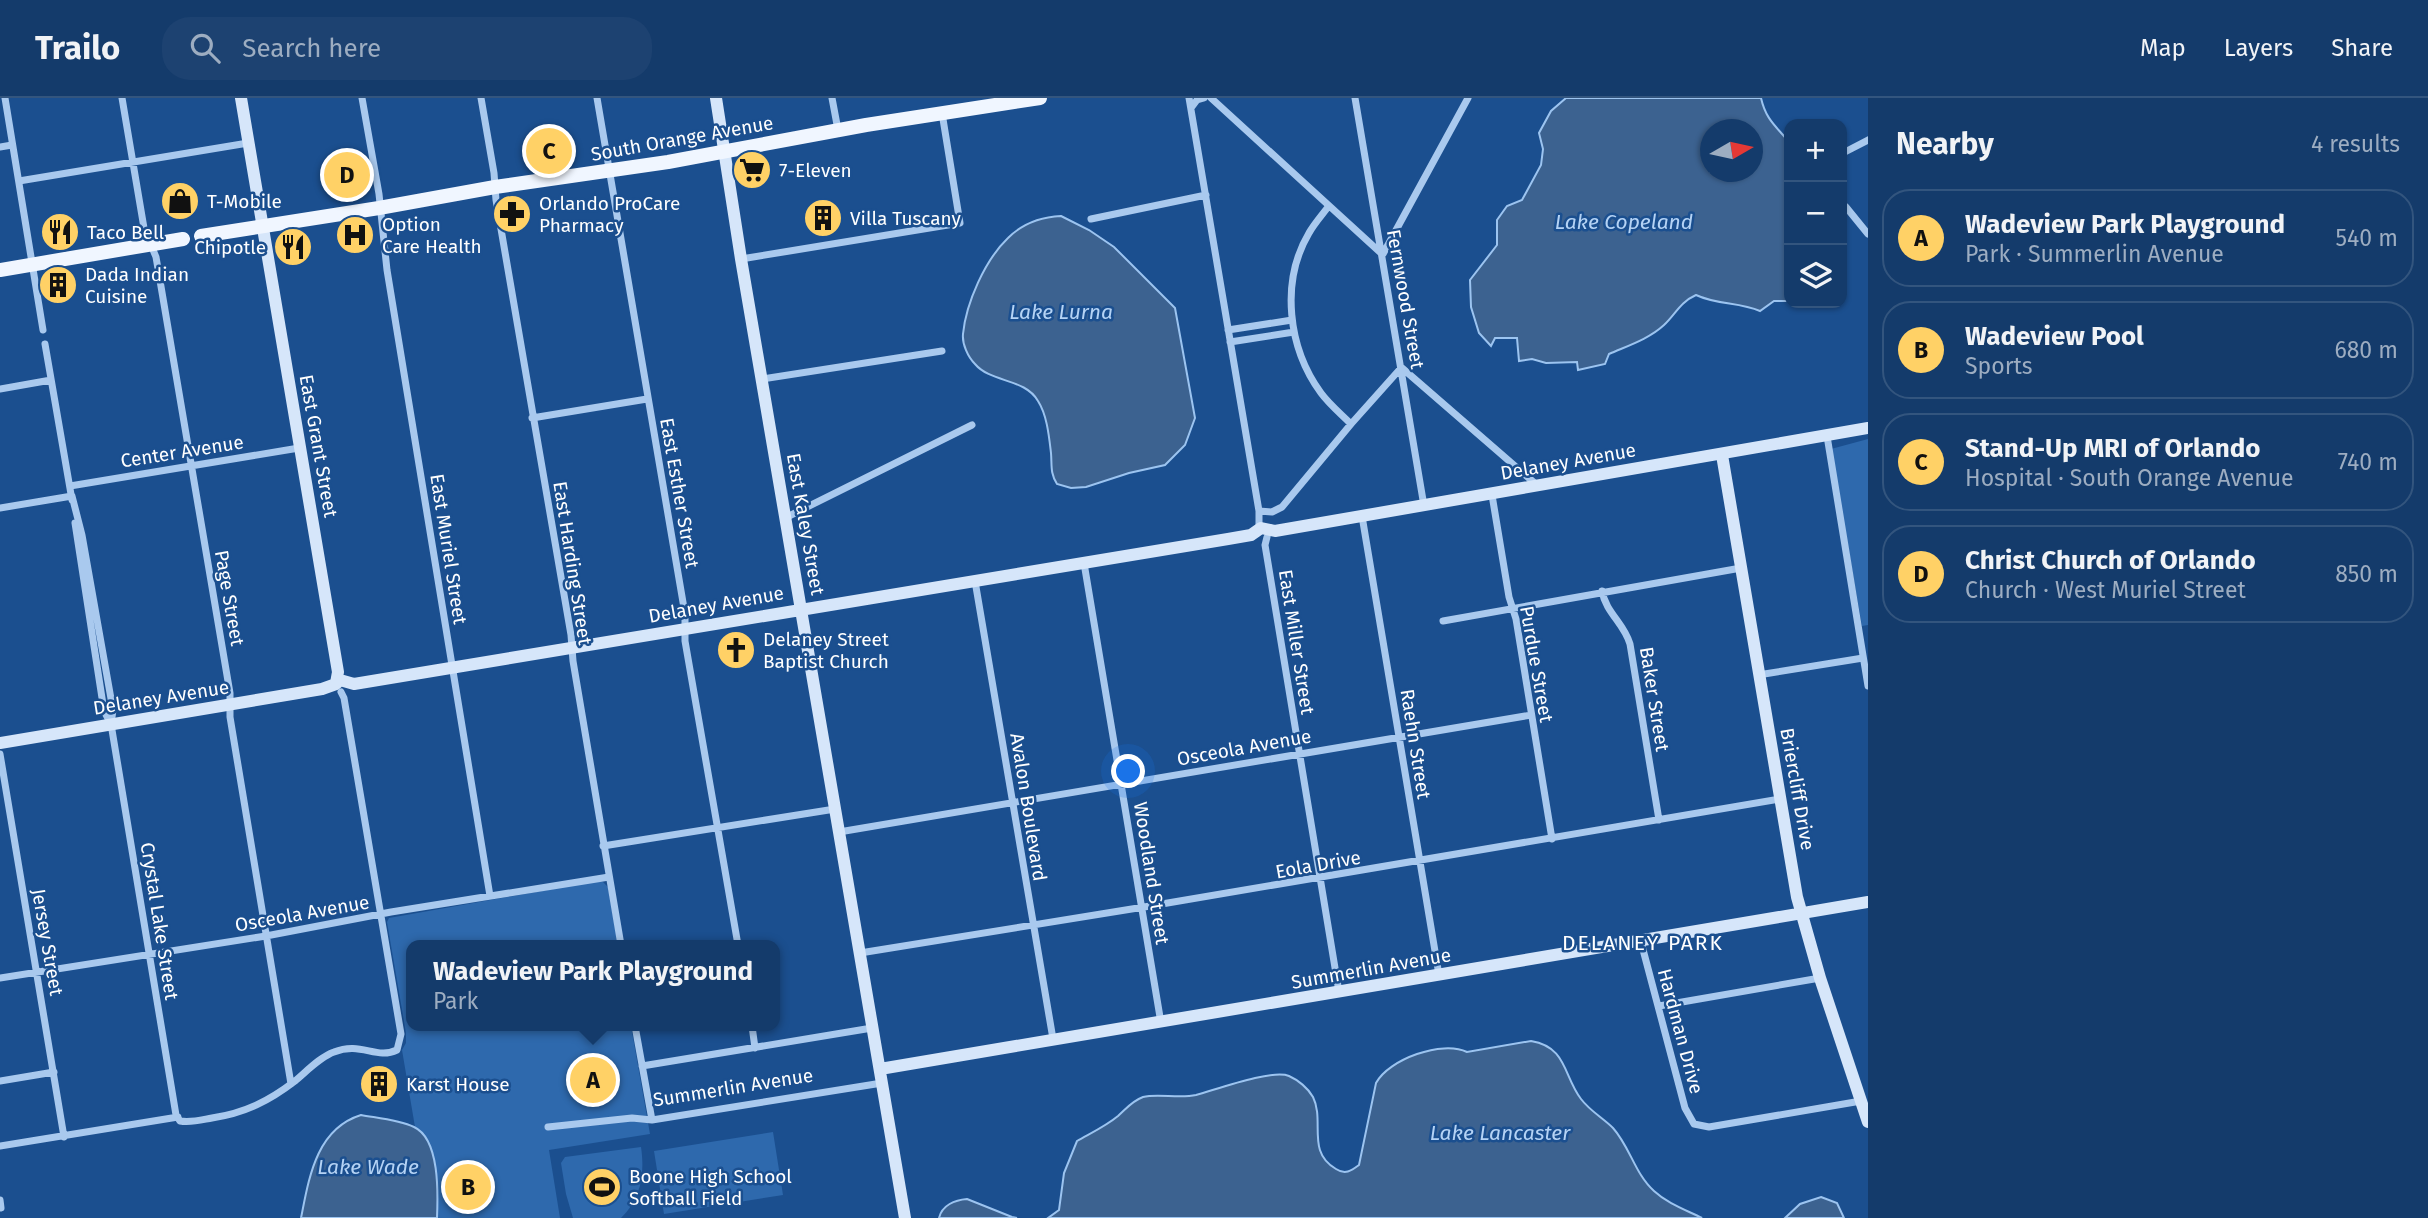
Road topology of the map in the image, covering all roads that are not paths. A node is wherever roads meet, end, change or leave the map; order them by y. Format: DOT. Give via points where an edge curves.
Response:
graph roads {
  1 [pos="5,98"];
  2 [pos="122,98"];
  3 [pos="241,98"];
  4 [pos="362,98"];
  5 [pos="481,98"];
  6 [pos="597,98"];
  7 [pos="716,98"];
  8 [pos="832,98"];
  9 [pos="1040,98"];
  10 [pos="1189,98"];
  11 [pos="1208,98"];
  12 [pos="1355,98"];
  13 [pos="1468,98"];
  14 [pos="947,108"];
  15 [pos="1191,111"];
  16 [pos="838,130"];
  17 [pos="1868,140"];
  18 [pos="248,143"];
  19 [pos="12,145"];
  20 [pos="0,147"];
  21 [pos="1847,151"];
  22 [pos="725,152"];
  23 [pos="133,162"];
  24 [pos="609,171"];
  25 [pos="19,181"];
  26 [pos="495,187"];
  27 [pos="1206,195"];
  28 [pos="1328,207"];
  29 [pos="379,208"];
  30 [pos="1847,208"];
  31 [pos="1091,219"];
  32 [pos="262,227"];
  33 [pos="1868,234"];
  34 [pos="201,236"];
  35 [pos="183,239"];
  36 [pos="150,244"];
  37 [pos="1382,254"];
  38 [pos="741,259"];
  39 [pos="32,264"];
  40 [pos="0,270"];
  41 [pos="1292,320"];
  42 [pos="43,330"];
  43 [pos="1228,330"];
  44 [pos="1294,332"];
  45 [pos="1230,342"];
  46 [pos="45,344"];
  47 [pos="942,351"];
  48 [pos="1401,368"];
  49 [pos="762,379"];
  50 [pos="51,380"];
  51 [pos="0,389"];
  52 [pos="647,399"];
  53 [pos="533,418"];
  54 [pos="1351,424"];
  55 [pos="972,425"];
  56 [pos="1868,428"];
  57 [pos="1827,436"];
  58 [pos="299,448"];
  59 [pos="1722,454"];
  60 [pos="191,465"];
  61 [pos="70,486"];
  62 [pos="1538,486"];
  63 [pos="1492,495"];
  64 [pos="72,496"];
  65 [pos="1424,506"];
  66 [pos="0,508"];
  67 [pos="1259,510"];
  68 [pos="1362,516"];
  69 [pos="785,518"];
  70 [pos="1263,533"];
  71 [pos="1084,563"];
  72 [pos="1741,568"];
  73 [pos="975,581"];
  74 [pos="1602,591"];
  75 [pos="1512,608"];
  76 [pos="801,609"];
  77 [pos="1443,621"];
  78 [pos="685,629"];
  79 [pos="1864,632"];
  80 [pos="572,648"];
  81 [pos="1863,658"];
  82 [pos="453,667"];
  83 [pos="1758,675"];
  84 [pos="341,686"];
  85 [pos="1868,686"];
  86 [pos="230,705"];
  87 [pos="1531,715"];
  88 [pos="111,724"];
  89 [pos="1398,737"];
  90 [pos="0,743"];
  91 [pos="0,754"];
  92 [pos="1300,754"];
  93 [pos="1121,784"];
  94 [pos="1780,799"];
  95 [pos="1011,803"];
  96 [pos="835,809"];
  97 [pos="1659,820"];
  98 [pos="717,828"];
  99 [pos="839,832"];
  100 [pos="1552,839"];
  101 [pos="603,846"];
  102 [pos="1420,863"];
  103 [pos="609,877"];
  104 [pos="1321,880"];
  105 [pos="490,896"];
  106 [pos="1868,902"];
  107 [pos="1142,909"];
  108 [pos="1801,914"];
  109 [pos="380,916"];
  110 [pos="1032,924"];
  111 [pos="266,936"];
  112 [pos="620,940"];
  113 [pos="737,940"];
  114 [pos="1641,942"];
  115 [pos="150,953"];
  116 [pos="860,953"];
  117 [pos="37,972"];
  118 [pos="1439,976"];
  119 [pos="0,978"];
  120 [pos="1821,978"];
  121 [pos="1339,993"];
  122 [pos="1659,1006"];
  123 [pos="1161,1023"];
  124 [pos="872,1028"];
  125 [pos="636,1031"];
  126 [pos="753,1031"];
  127 [pos="1053,1039"];
  128 [pos="755,1048"];
  129 [pos="642,1066"];
  130 [pos="880,1069"];
  131 [pos="54,1072"];
  132 [pos="0,1081"];
  133 [pos="882,1083"];
  134 [pos="291,1084"];
  135 [pos="1862,1092"];
  136 [pos="179,1119"];
  137 [pos="652,1120"];
  138 [pos="1868,1122"];
  139 [pos="548,1127"];
  140 [pos="64,1137"];
  141 [pos="0,1146"];
  142 [pos="905,1218"];
  1 -- 19 [label="street"];
  2 -- 23 [label="street, Page Street"];
  3 -- 18 [label="street, East Grant Street"];
  4 -- 29 [label="street, East Muriel Street"];
  5 -- 26 [label="street, East Harding Street"];
  6 -- 24 [label="street, East Esther Street"];
  7 -- 22 [label="street, East Kaley Street"];
  8 -- 16 [label="street"];
  9 -- 14 [label="main road, South Orange Avenue"];
  10 -- 15 [label="street"];
  11 -- 15 [label="street" via="1197,100"];
  11 -- 28 [label="street"];
  12 -- 37 [label="street, Fernwood Street"];
  13 -- 37 [label="street"];
  14 -- 16 [label="main road, South Orange Avenue"];
  14 -- 38 [label="street" via="960,223"];
  15 -- 27 [label="street"];
  16 -- 22 [label="main road, South Orange Avenue"];
  17 -- 21 [label="street"];
  18 -- 23 [label="street"];
  18 -- 32 [label="street, East Grant Street"];
  19 -- 20 [label="street"];
  19 -- 25 [label="street"];
  22 -- 24 [label="main road, South Orange Avenue"];
  22 -- 38 [label="street, East Kaley Street"];
  23 -- 25 [label="street"];
  23 -- 36 [label="street, Page Street"];
  24 -- 26 [label="main road, South Orange Avenue"];
  24 -- 52 [label="street, East Esther Street"];
  25 -- 39 [label="street"];
  26 -- 29 [label="main road, South Orange Avenue"];
  26 -- 53 [label="street, East Harding Street"];
  27 -- 31 [label="street"];
  27 -- 43 [label="street"];
  28 -- 37 [label="street"];
  28 -- 41 [label="street" via="1309,233 1295,266"];
  29 -- 32 [label="main road, South Orange Avenue"];
  29 -- 82 [label="street, East Muriel Street"];
  30 -- 33 [label="street"];
  32 -- 34 [label="main road, South Orange Avenue"];
  32 -- 58 [label="street, East Grant Street"];
  34 -- 35 [label="street, South Orange Avenue"];
  35 -- 36 [label="main road, South Orange Avenue"];
  36 -- 39 [label="main road, South Orange Avenue"];
  36 -- 60 [label="street, Page Street" via="156,257"];
  37 -- 48 [label="street, Fernwood Street"];
  38 -- 49 [label="street, East Kaley Street"];
  39 -- 40 [label="main road, South Orange Avenue"];
  39 -- 42 [label="street"];
  41 -- 43 [label="street"];
  41 -- 44 [label="street"];
  43 -- 45 [label="street"];
  44 -- 45 [label="street"];
  44 -- 54 [label="street" via="1321,393"];
  45 -- 67 [label="street"];
  46 -- 50 [label="street, Crystal Lake Street"];
  47 -- 49 [label="street"];
  48 -- 54 [label="street"];
  48 -- 62 [label="street"];
  48 -- 65 [label="street, Fernwood Street"];
  49 -- 69 [label="street, East Kaley Street"];
  50 -- 51 [label="street"];
  50 -- 61 [label="street, Crystal Lake Street"];
  52 -- 53 [label="street"];
  52 -- 78 [label="street, East Esther Street"];
  53 -- 80 [label="street, East Harding Street"];
  54 -- 67 [label="street" via="1282,507 1272,512"];
  55 -- 69 [label="street"];
  56 -- 57 [label="street, Delaney Avenue"];
  57 -- 59 [label="street, Delaney Avenue"];
  57 -- 79 [label="street"];
  58 -- 60 [label="street, Center Avenue"];
  58 -- 84 [label="street, East Grant Street"];
  59 -- 62 [label="street, Delaney Avenue"];
  59 -- 72 [label="street, Briercliff Drive"];
  60 -- 61 [label="street, Center Avenue"];
  60 -- 86 [label="street, Page Street"];
  61 -- 64 [label="street, Crystal Lake Street"];
  62 -- 63 [label="street, Delaney Avenue"];
  63 -- 65 [label="street, Delaney Avenue"];
  63 -- 75 [label="street, Purdue Street"];
  64 -- 66 [label="street"];
  64 -- 88 [label="street, Crystal Lake Street" via="104,711"];
  65 -- 68 [label="street, Delaney Avenue"];
  67 -- 70 [label="street, East Miller Street"];
  68 -- 70 [label="street, Delaney Avenue"];
  68 -- 89 [label="street, Raehn Street"];
  69 -- 76 [label="street, East Kaley Street"];
  70 -- 71 [label="street, Delaney Avenue"];
  70 -- 92 [label="street, East Miller Street"];
  71 -- 73 [label="street, Delaney Avenue"];
  71 -- 93 [label="street, Woodland Street"];
  72 -- 74 [label="street"];
  72 -- 83 [label="street, Briercliff Drive"];
  73 -- 76 [label="street, Delaney Avenue"];
  73 -- 95 [label="street, Avalon Boulevard"];
  74 -- 75 [label="street"];
  74 -- 97 [label="street, Baker Street" via="1608,611 1630,644"];
  75 -- 77 [label="street"];
  75 -- 87 [label="street, Purdue Street"];
  76 -- 78 [label="street, Delaney Avenue"];
  76 -- 96 [label="street, East Kaley Street"];
  78 -- 80 [label="street, Delaney Avenue"];
  78 -- 98 [label="street, East Esther Street"];
  79 -- 81 [label="street"];
  80 -- 82 [label="street, Delaney Avenue"];
  80 -- 101 [label="street, East Harding Street"];
  81 -- 83 [label="street"];
  81 -- 85 [label="street"];
  82 -- 84 [label="street, Delaney Avenue"];
  82 -- 105 [label="street, East Muriel Street"];
  83 -- 94 [label="street, Briercliff Drive"];
  84 -- 86 [label="street, Delaney Avenue"];
  84 -- 109 [label="street, East Grant Street"];
  86 -- 88 [label="street, Delaney Avenue"];
  86 -- 111 [label="street, Page Street"];
  87 -- 89 [label="street, Osceola Avenue"];
  87 -- 100 [label="street, Purdue Street"];
  88 -- 90 [label="street, Delaney Avenue"];
  88 -- 115 [label="street, Crystal Lake Street"];
  89 -- 92 [label="street, Osceola Avenue"];
  89 -- 102 [label="street, Raehn Street"];
  91 -- 117 [label="street, Jersey Street"];
  92 -- 93 [label="street, Osceola Avenue"];
  92 -- 104 [label="street, East Miller Street"];
  93 -- 95 [label="street, Osceola Avenue"];
  93 -- 107 [label="street, Woodland Street"];
  94 -- 97 [label="street, Eola Drive"];
  94 -- 108 [label="street, Briercliff Drive"];
  95 -- 99 [label="street, Osceola Avenue"];
  95 -- 110 [label="street, Avalon Boulevard"];
  96 -- 98 [label="street"];
  96 -- 99 [label="street, East Kaley Street"];
  97 -- 100 [label="street, Eola Drive"];
  98 -- 101 [label="street"];
  98 -- 113 [label="street, East Esther Street"];
  99 -- 116 [label="street, East Kaley Street"];
  100 -- 102 [label="street, Eola Drive"];
  101 -- 103 [label="street, East Harding Street"];
  102 -- 104 [label="street, Eola Drive"];
  102 -- 118 [label="street, Raehn Street"];
  103 -- 105 [label="street, Osceola Avenue"];
  103 -- 112 [label="street, East Harding Street"];
  104 -- 107 [label="street, Eola Drive"];
  104 -- 121 [label="street, East Miller Street"];
  105 -- 109 [label="street, Osceola Avenue"];
  106 -- 108 [label="street, Summerlin Avenue"];
  107 -- 110 [label="street, Eola Drive"];
  107 -- 123 [label="street, Woodland Street"];
  108 -- 114 [label="street, Summerlin Avenue"];
  108 -- 120 [label="street, Briercliff Drive"];
  109 -- 111 [label="street, Osceola Avenue"];
  109 -- 134 [label="street, East Grant Street" via="401,1034 397,1050 384,1054 360,1047 342,1049 324,1057"];
  110 -- 116 [label="street, Eola Drive"];
  110 -- 127 [label="street, Avalon Boulevard"];
  111 -- 115 [label="street, Osceola Avenue"];
  111 -- 134 [label="street, Page Street"];
  114 -- 118 [label="street, Summerlin Avenue"];
  114 -- 122 [label="street, Hardman Drive"];
  115 -- 117 [label="street, Osceola Avenue"];
  115 -- 136 [label="street, Crystal Lake Street"];
  116 -- 124 [label="street, East Kaley Street"];
  117 -- 119 [label="street, Osceola Avenue"];
  117 -- 131 [label="street, Jersey Street"];
  118 -- 121 [label="street, Summerlin Avenue"];
  120 -- 122 [label="street"];
  120 -- 135 [label="street, Briercliff Drive"];
  121 -- 123 [label="street, Summerlin Avenue"];
  122 -- 135 [label="street, Hardman Drive" via="1685,1108 1694,1124 1709,1127"];
  123 -- 127 [label="street, Summerlin Avenue"];
  124 -- 128 [label="street"];
  124 -- 130 [label="street, East Kaley Street"];
  125 -- 129 [label="street"];
  126 -- 128 [label="street"];
  127 -- 130 [label="street, Summerlin Avenue"];
  128 -- 129 [label="street"];
  129 -- 137 [label="street"];
  130 -- 133 [label="street, East Kaley Street"];
  131 -- 132 [label="street"];
  131 -- 140 [label="street, Jersey Street"];
  133 -- 137 [label="street, Summerlin Avenue"];
  133 -- 142 [label="street"];
  134 -- 136 [label="street" via="239,1113 189,1122"];
  135 -- 138 [label="street, Briercliff Drive"];
  136 -- 140 [label="street"];
  137 -- 139 [label="street, Summerlin Avenue"];
  140 -- 141 [label="street"];
}
